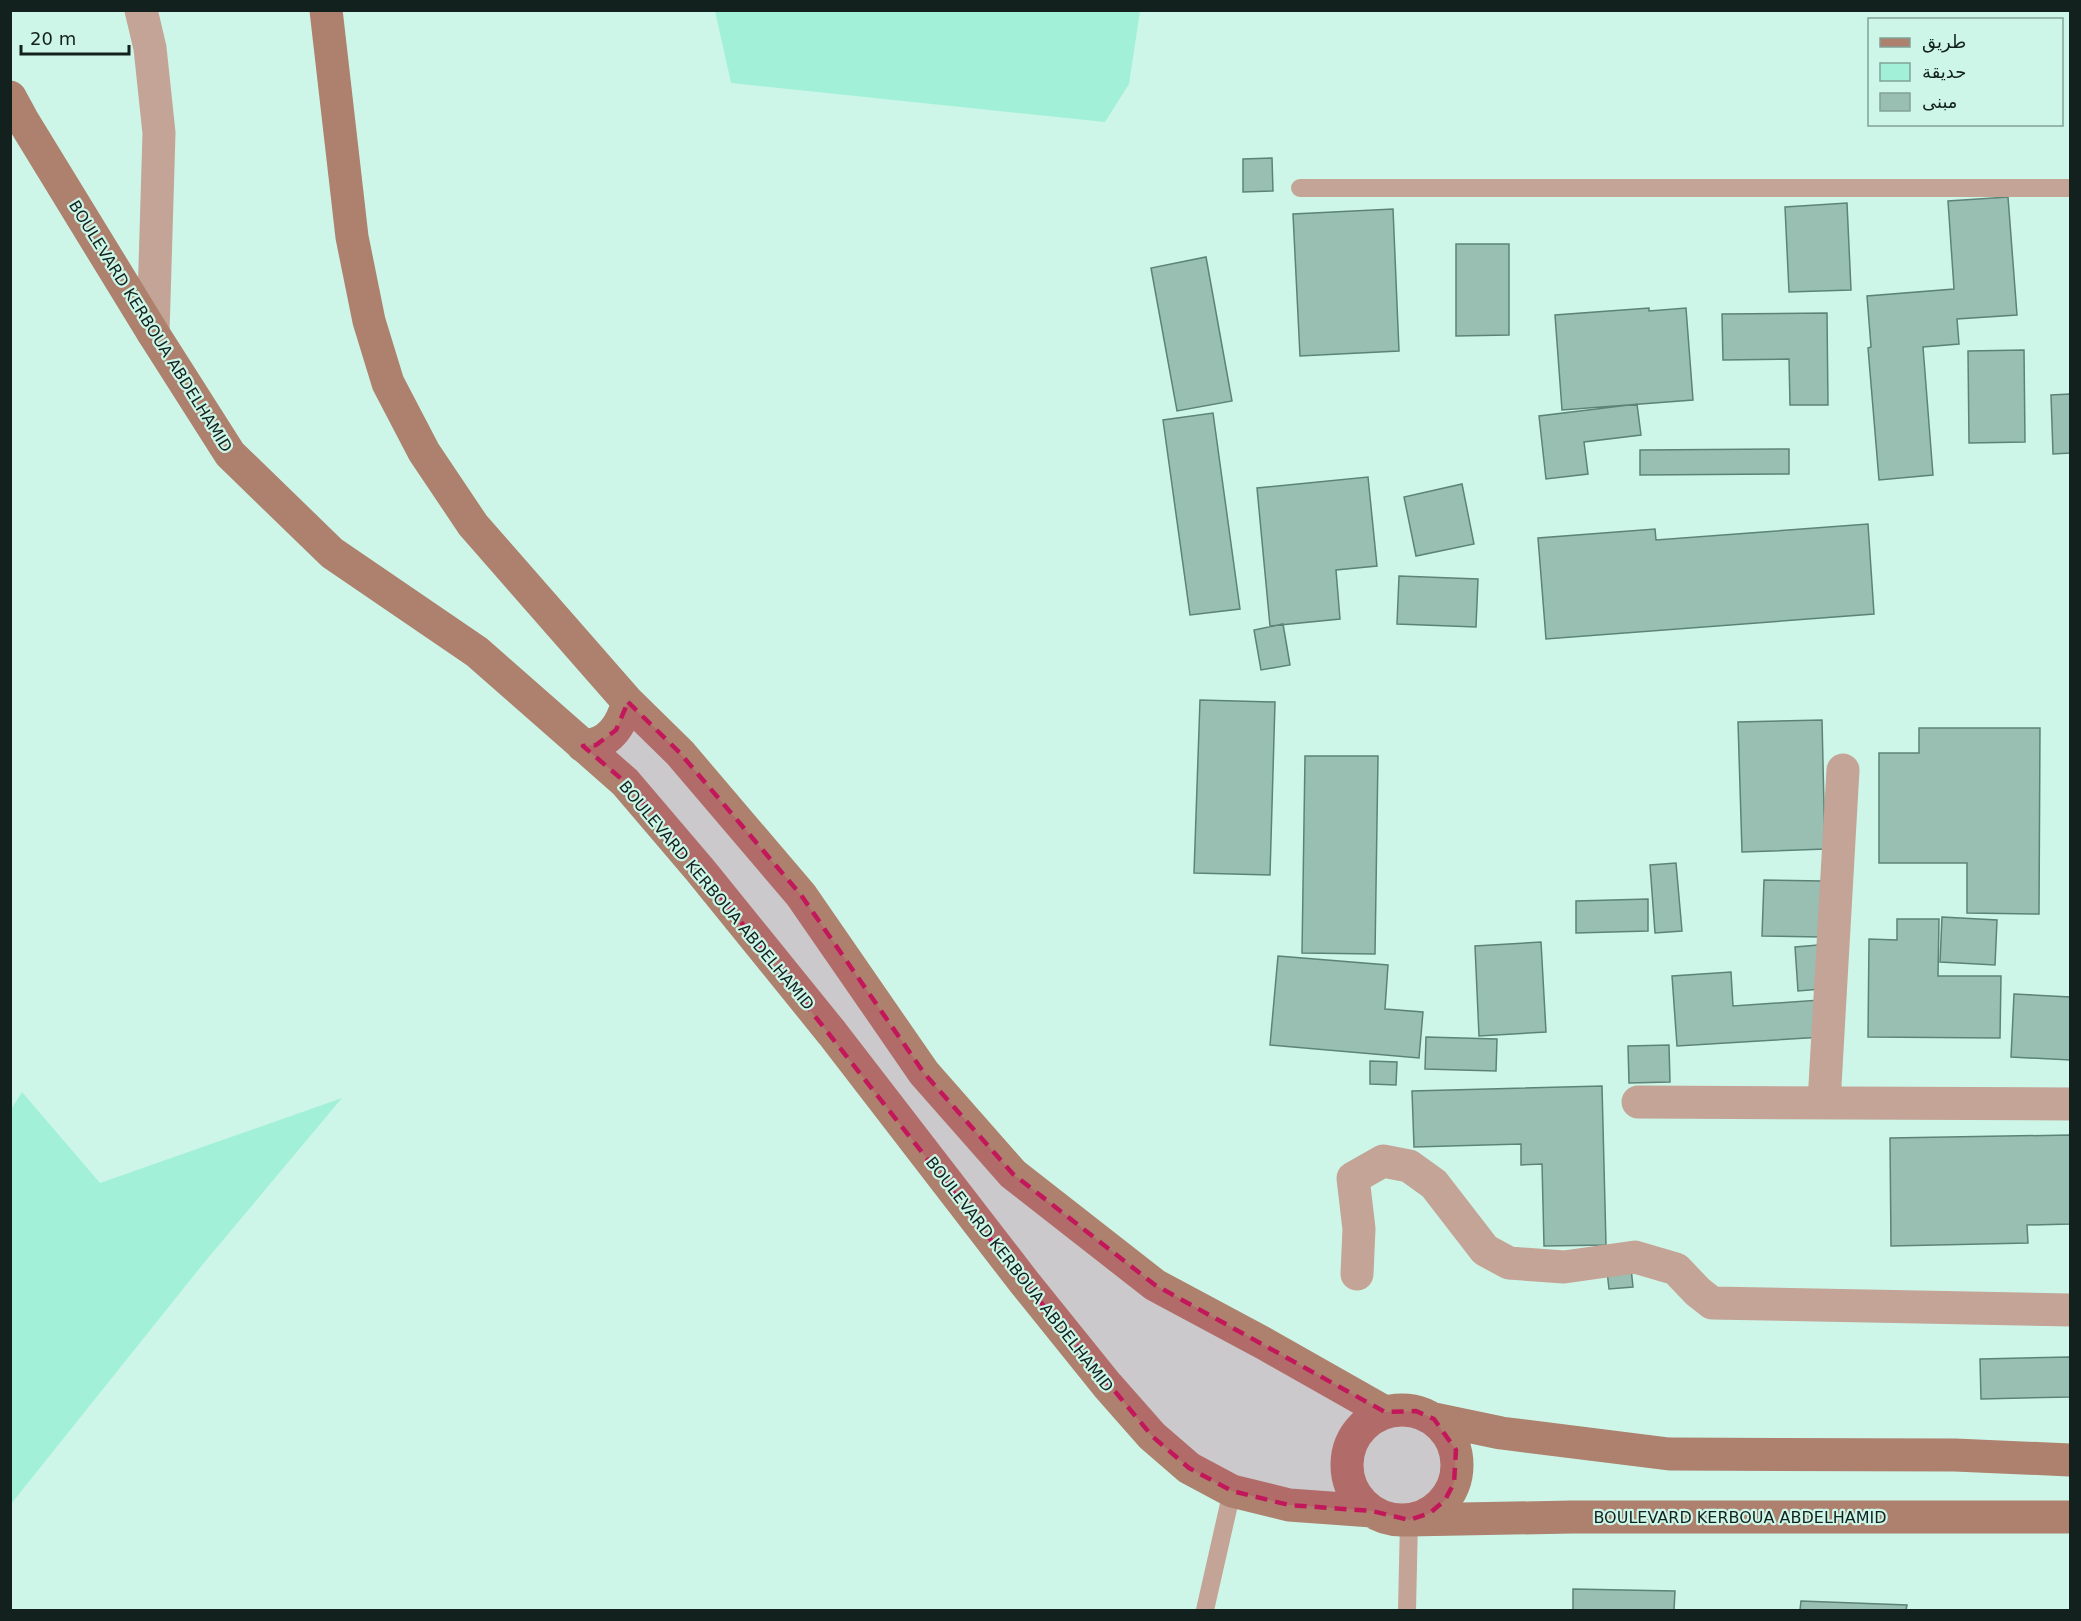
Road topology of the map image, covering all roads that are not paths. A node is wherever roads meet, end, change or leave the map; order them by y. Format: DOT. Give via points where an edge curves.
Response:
graph roads {
  1 [pos="141,10"];
  2 [pos="326,10"];
  3 [pos="10,97"];
  4 [pos="1300,188"];
  5 [pos="2070,188"];
  6 [pos="153,333"];
  7 [pos="628,702"];
  8 [pos="583,746"];
  9 [pos="1843,770"];
  10 [pos="1638,1102"];
  11 [pos="1824,1103"];
  12 [pos="2070,1104"];
  13 [pos="1357,1274"];
  14 [pos="2070,1310"];
  15 [pos="1385,1412"];
  16 [pos="1434,1419"];
  17 [pos="2070,1460"];
  18 [pos="1232,1491"];
  19 [pos="1372,1511"];
  20 [pos="2070,1517"];
  21 [pos="1409,1520"];
  22 [pos="1205,1611"];
  23 [pos="1407,1611"];
  1 -- 6 [label="street" via="150,48 159,133"];
  2 -- 7 [label="main road" via="351,237 369,321 388,383 424,452 472,525"];
  3 -- 6 [label="main road, BOULEVARD KERBOUA ABDELHAMID"];
  4 -- 5 [label="lane"];
  6 -- 8 [label="main road, BOULEVARD KERBOUA ABDELHAMID" via="230,454 332,553 477,652"];
  7 -- 8 [label="main road" via="616,730 596,745"];
  7 -- 15 [label="main road" via="680,753 801,895 924,1073 1013,1174 1155,1285"];
  8 -- 18 [label="main road, BOULEVARD KERBOUA ABDELHAMID" via="625,782 700,870 1115,1394 1152,1436 1189,1468"];
  9 -- 11 [label="street"];
  10 -- 11 [label="street"];
  11 -- 12 [label="street"];
  13 -- 14 [label="street" via="1359,1229 1353,1178 1383,1161 1409,1166 1434,1184 1485,1250 1509,1263 1564,1268 1635,1257 1676,1269 1712,1303"];
  15 -- 16 [label="main road" via="1416,1411"];
  15 -- 19 [label="main road" via="1366,1423 1354,1438 1348,1456 1349,1481 1358,1498"];
  16 -- 17 [label="main road" via="1501,1433 1669,1454 1955,1455"];
  16 -- 21 [label="main road" via="1448,1433 1456,1450 1454,1483 1445,1500 1430,1513"];
  18 -- 19 [label="main road, BOULEVARD KERBOUA ABDELHAMID" via="1289,1505"];
  18 -- 22 [label="lane"];
  19 -- 21 [label="main road" via="1390,1519"];
  20 -- 21 [label="main road, BOULEVARD KERBOUA ABDELHAMID"];
  21 -- 23 [label="lane"];
}
